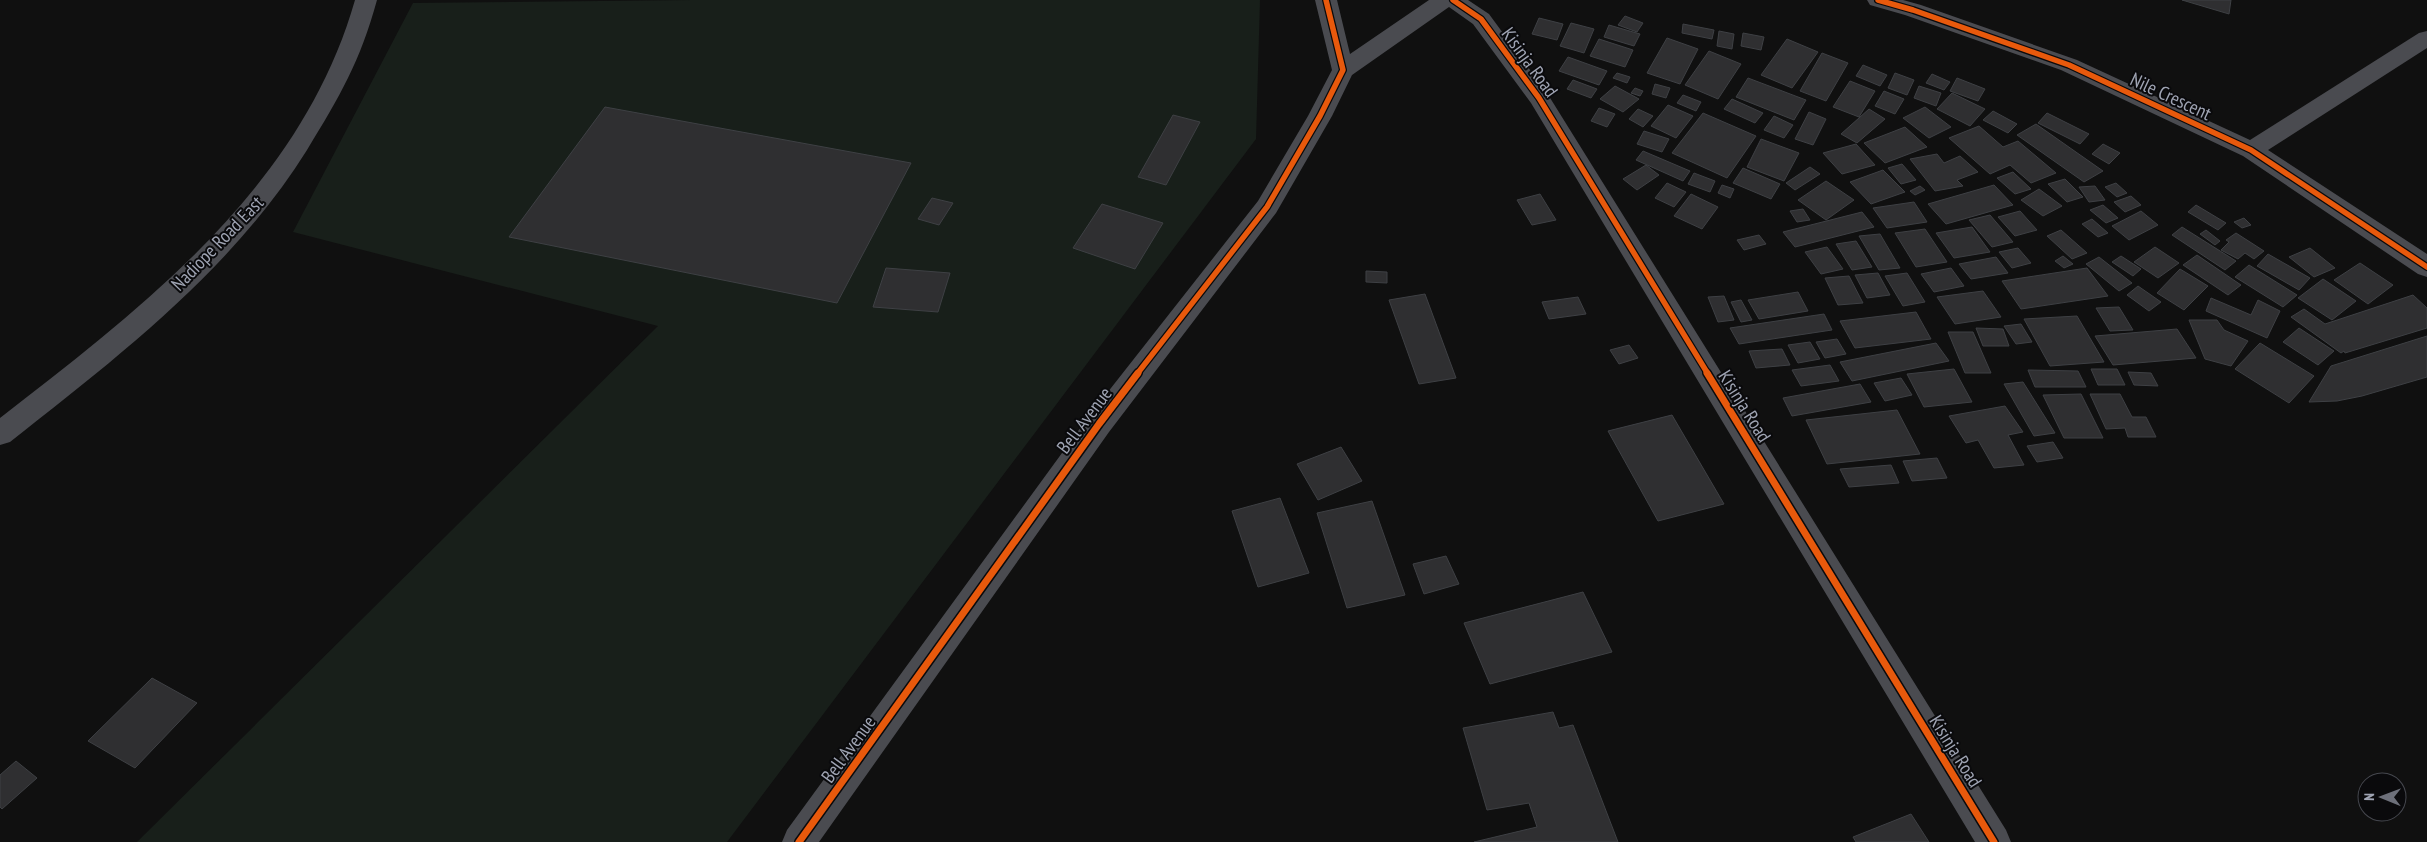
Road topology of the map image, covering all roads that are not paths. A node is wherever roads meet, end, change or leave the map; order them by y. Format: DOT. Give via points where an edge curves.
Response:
graph roads {
  1 [pos="366,0"];
  2 [pos="1326,0"];
  3 [pos="1444,0"];
  4 [pos="1453,0"];
  5 [pos="1878,0"];
  6 [pos="2427,38"];
  7 [pos="1343,70"];
  8 [pos="2251,150"];
  9 [pos="2427,267"];
  10 [pos="0,434"];
  11 [pos="799,842"];
  12 [pos="1994,842"];
  1 -- 10 [label="street, Nadiope Road East" via="350,54 324,105 275,180 242,220 206,260 88,366"];
  2 -- 7 [label="street"];
  3 -- 7 [label="street"];
  4 -- 12 [label="street, Kisinja Road" via="1480,19 1538,98"];
  5 -- 8 [label="street, Nile Crescent" via="2068,65"];
  6 -- 8 [label="street"];
  7 -- 11 [label="street, Bell Avenue" via="1267,208 1099,424"];
  8 -- 9 [label="street, Nile Crescent"];
}
